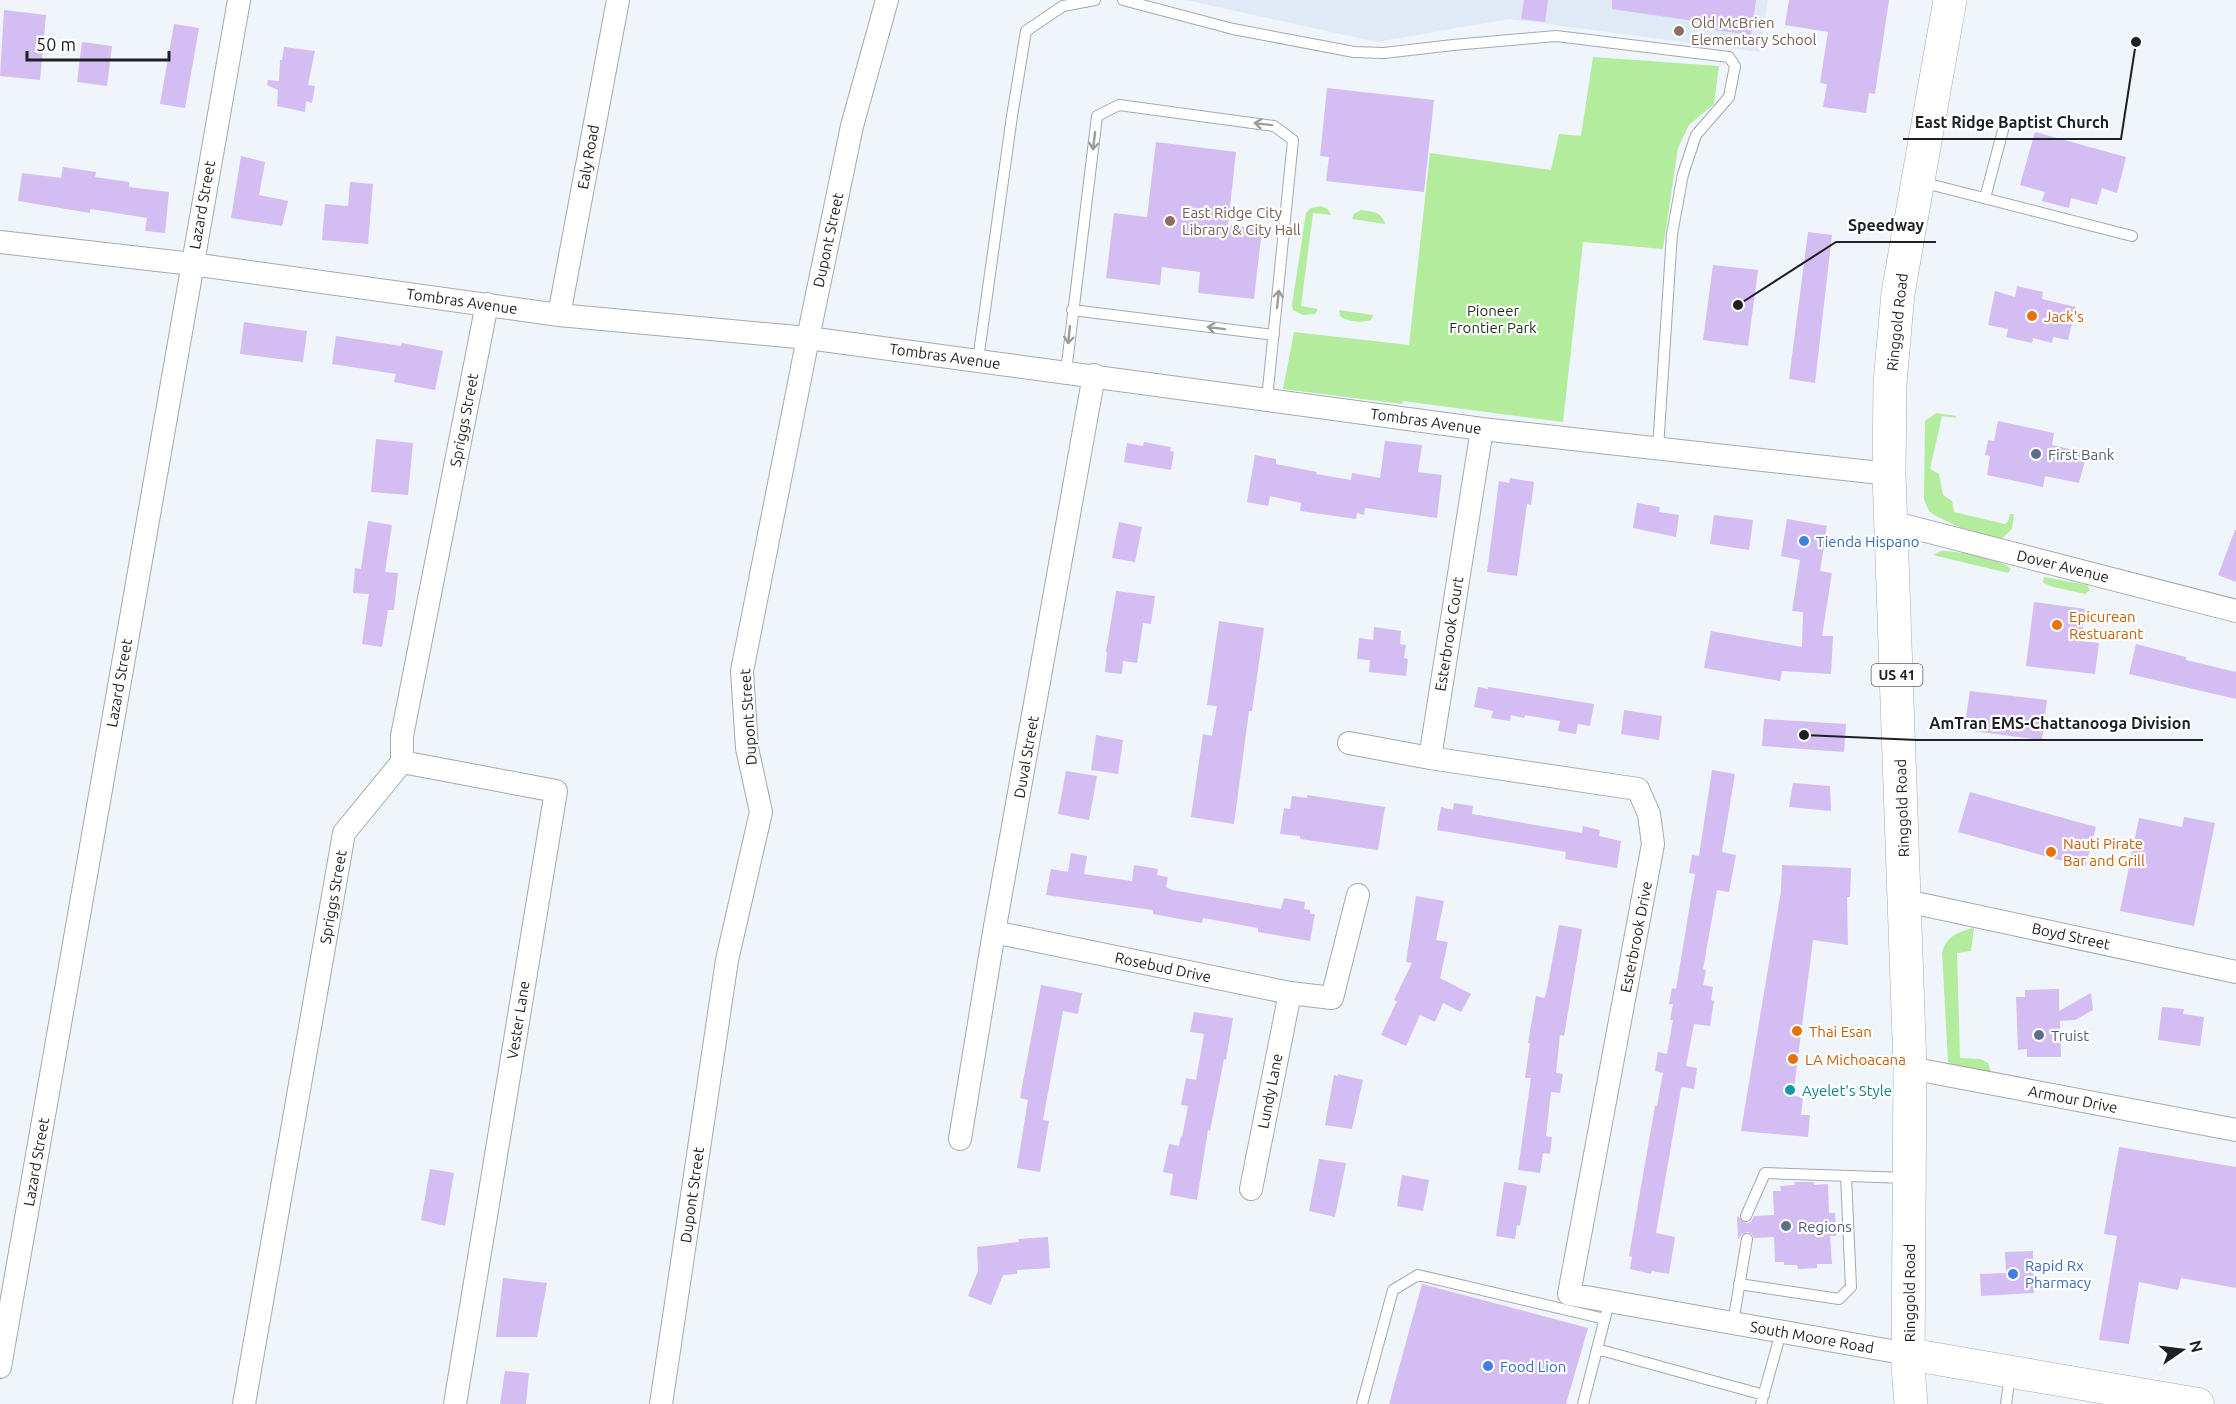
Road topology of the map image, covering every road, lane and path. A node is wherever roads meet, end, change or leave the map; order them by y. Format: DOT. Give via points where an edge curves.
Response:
graph roads {
  1 [pos="239,0"];
  2 [pos="618,0"];
  3 [pos="886,0"];
  4 [pos="1095,0"];
  5 [pos="1123,0"];
  6 [pos="1950,0"];
  7 [pos="2002,130"];
  8 [pos="1918,181"];
  9 [pos="1985,198"];
  10 [pos="2132,236"];
  11 [pos="0,242"];
  12 [pos="192,264"];
  13 [pos="487,304"];
  14 [pos="1072,310"];
  15 [pos="559,315"];
  16 [pos="1274,335"];
  17 [pos="808,338"];
  18 [pos="978,360"];
  19 [pos="1066,372"];
  20 [pos="1094,375"];
  21 [pos="1267,399"];
  22 [pos="1482,429"];
  23 [pos="1658,448"];
  24 [pos="1889,474"];
  25 [pos="1891,522"];
  26 [pos="2236,611"];
  27 [pos="1349,743"];
  28 [pos="1430,758"];
  29 [pos="402,762"];
  30 [pos="1358,895"];
  31 [pos="1906,901"];
  32 [pos="994,932"];
  33 [pos="2236,972"];
  34 [pos="1290,993"];
  35 [pos="1910,1068"];
  36 [pos="2236,1130"];
  37 [pos="960,1139"];
  38 [pos="1846,1176"];
  39 [pos="1910,1178"];
  40 [pos="1251,1188"];
  41 [pos="1746,1216"];
  42 [pos="1747,1239"];
  43 [pos="1739,1284"];
  44 [pos="1569,1294"];
  45 [pos="1607,1310"];
  46 [pos="1733,1323"];
  47 [pos="1781,1332"];
  48 [pos="1597,1349"];
  49 [pos="1908,1354"];
  50 [pos="0,1367"];
  51 [pos="2010,1372"];
  52 [pos="1762,1399"];
  53 [pos="244,1404"];
  54 [pos="455,1404"];
  55 [pos="661,1404"];
  56 [pos="1362,1404"];
  57 [pos="1583,1404"];
  58 [pos="1911,1404"];
  59 [pos="2006,1404"];
  60 [pos="2198,1404"];
  1 -- 12 [label="street, Lazard Street"];
  2 -- 15 [label="street, Ealy Road"];
  3 -- 17 [label="street, Dupont Street" via="852,126"];
  4 -- 18 [label="lane" via="1063,6 1026,31"];
  5 -- 23 [label="lane" via="1233,29 1354,52 1384,53 1556,36 1729,57 1735,66 1729,97 1696,135 1683,174 1672,234"];
  6 -- 8 [label="main road, Ringgold Road / US 41"];
  7 -- 9 [label="lane"];
  8 -- 9 [label="lane"];
  8 -- 24 [label="main road, Ringgold Road / US 41" via="1898,293 1890,383"];
  9 -- 10 [label="lane"];
  11 -- 12 [label="street, Tombras Avenue"];
  12 -- 13 [label="street, Tombras Avenue"];
  12 -- 50 [label="street, Lazard Street"];
  13 -- 15 [label="street, Tombras Avenue"];
  13 -- 29 [label="street, Spriggs Street" via="402,736"];
  16 -- 14 [label="lane, one-way"];
  16 -- 14 [label="lane, one-way" via="1293,140 1274,126 1119,105 1097,116"];
  14 -- 19 [label="lane, one-way"];
  15 -- 17 [label="street, Tombras Avenue"];
  16 -- 21 [label="lane"];
  17 -- 18 [label="street, Tombras Avenue"];
  17 -- 55 [label="street, Dupont Street" via="742,671 747,748 761,812 727,960"];
  18 -- 19 [label="street, Tombras Avenue"];
  19 -- 20 [label="street, Tombras Avenue"];
  20 -- 21 [label="street, Tombras Avenue"];
  20 -- 32 [label="street, Duval Street"];
  21 -- 22 [label="street, Tombras Avenue"];
  22 -- 23 [label="street, Tombras Avenue"];
  22 -- 28 [label="street, Esterbrook Court"];
  23 -- 24 [label="street, Tombras Avenue"];
  24 -- 25 [label="main road, Ringgold Road / US 41"];
  25 -- 26 [label="street, Dover Avenue"];
  25 -- 31 [label="main road, Ringgold Road / US 41"];
  27 -- 28 [label="street"];
  28 -- 44 [label="street, Esterbrook Drive" via="1638,789 1649,814 1653,844"];
  29 -- 53 [label="street, Spriggs Street" via="344,833"];
  29 -- 54 [label="street, Vester Lane" via="556,791"];
  30 -- 34 [label="street, Rosebud Drive" via="1332,998"];
  31 -- 33 [label="street, Boyd Street"];
  31 -- 35 [label="main road, Ringgold Road / US 41"];
  32 -- 34 [label="street, Rosebud Drive"];
  32 -- 37 [label="street, Duval Street"];
  34 -- 40 [label="street, Lundy Lane"];
  35 -- 36 [label="street, Armour Drive"];
  35 -- 39 [label="main road, Ringgold Road / US 41"];
  38 -- 39 [label="lane"];
  38 -- 41 [label="lane" via="1765,1173"];
  38 -- 43 [label="lane" via="1851,1287 1839,1299"];
  39 -- 49 [label="main road, Ringgold Road / US 41"];
  42 -- 43 [label="lane"];
  43 -- 46 [label="lane"];
  44 -- 45 [label="street, South Moore Road"];
  45 -- 46 [label="street, South Moore Road"];
  45 -- 48 [label="lane"];
  45 -- 56 [label="lane" via="1418,1275 1393,1290"];
  46 -- 47 [label="street, South Moore Road"];
  47 -- 49 [label="street, South Moore Road"];
  47 -- 52 [label="lane"];
  48 -- 52 [label="lane"];
  48 -- 57 [label="lane"];
  49 -- 51 [label="main road, South Moore Road"];
  49 -- 58 [label="main road, Ringgold Road / US 41"];
  51 -- 59 [label="lane"];
  51 -- 60 [label="main road, South Moore Road" via="2098,1391"];
}
